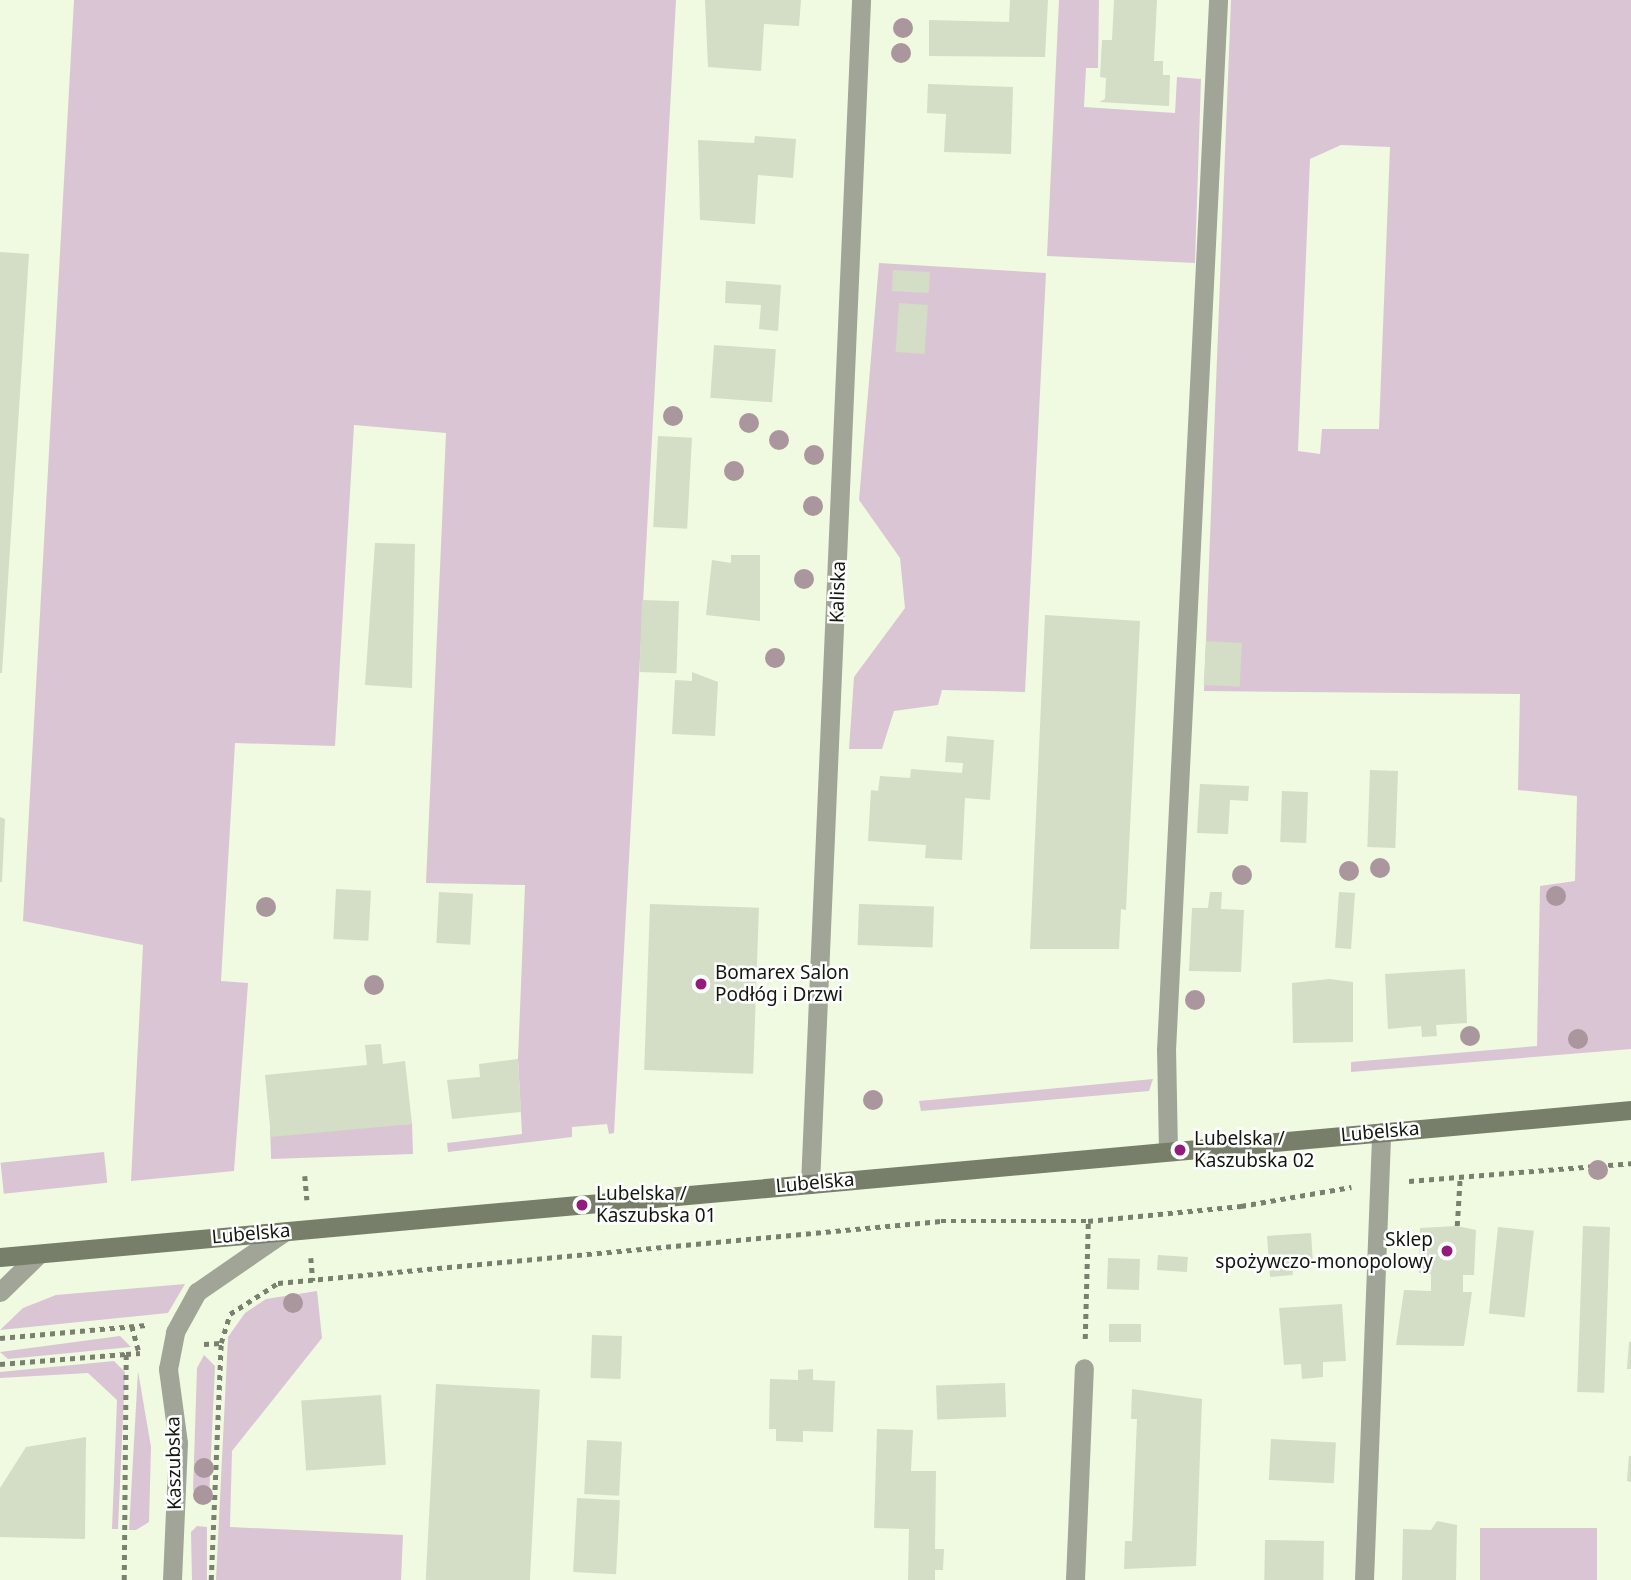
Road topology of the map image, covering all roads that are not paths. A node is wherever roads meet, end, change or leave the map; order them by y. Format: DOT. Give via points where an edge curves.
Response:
graph roads {
  1 [pos="861,0"];
  2 [pos="1218,0"];
  3 [pos="1631,1110"];
  4 [pos="1381,1132"];
  5 [pos="1168,1151"];
  6 [pos="810,1184"];
  7 [pos="284,1232"];
  8 [pos="39,1254"];
  9 [pos="0,1257"];
  10 [pos="0,1292"];
  11 [pos="1084,1368"];
  12 [pos="172,1580"];
  13 [pos="1075,1580"];
  14 [pos="1364,1580"];
  1 -- 6 [label="street, Kaliska"];
  2 -- 5 [label="street" via="1166,1050"];
  3 -- 4 [label="main road, Lubelska"];
  4 -- 5 [label="main road, Lubelska"];
  4 -- 14 [label="street"];
  5 -- 6 [label="main road, Lubelska"];
  6 -- 7 [label="main road, Lubelska"];
  7 -- 8 [label="main road, Lubelska"];
  7 -- 12 [label="street, Kaszubska" via="206,1284 180,1322 172,1345 169,1382 178,1443"];
  8 -- 9 [label="main road, Lubelska"];
  8 -- 10 [label="street"];
  11 -- 13 [label="street"];
}
